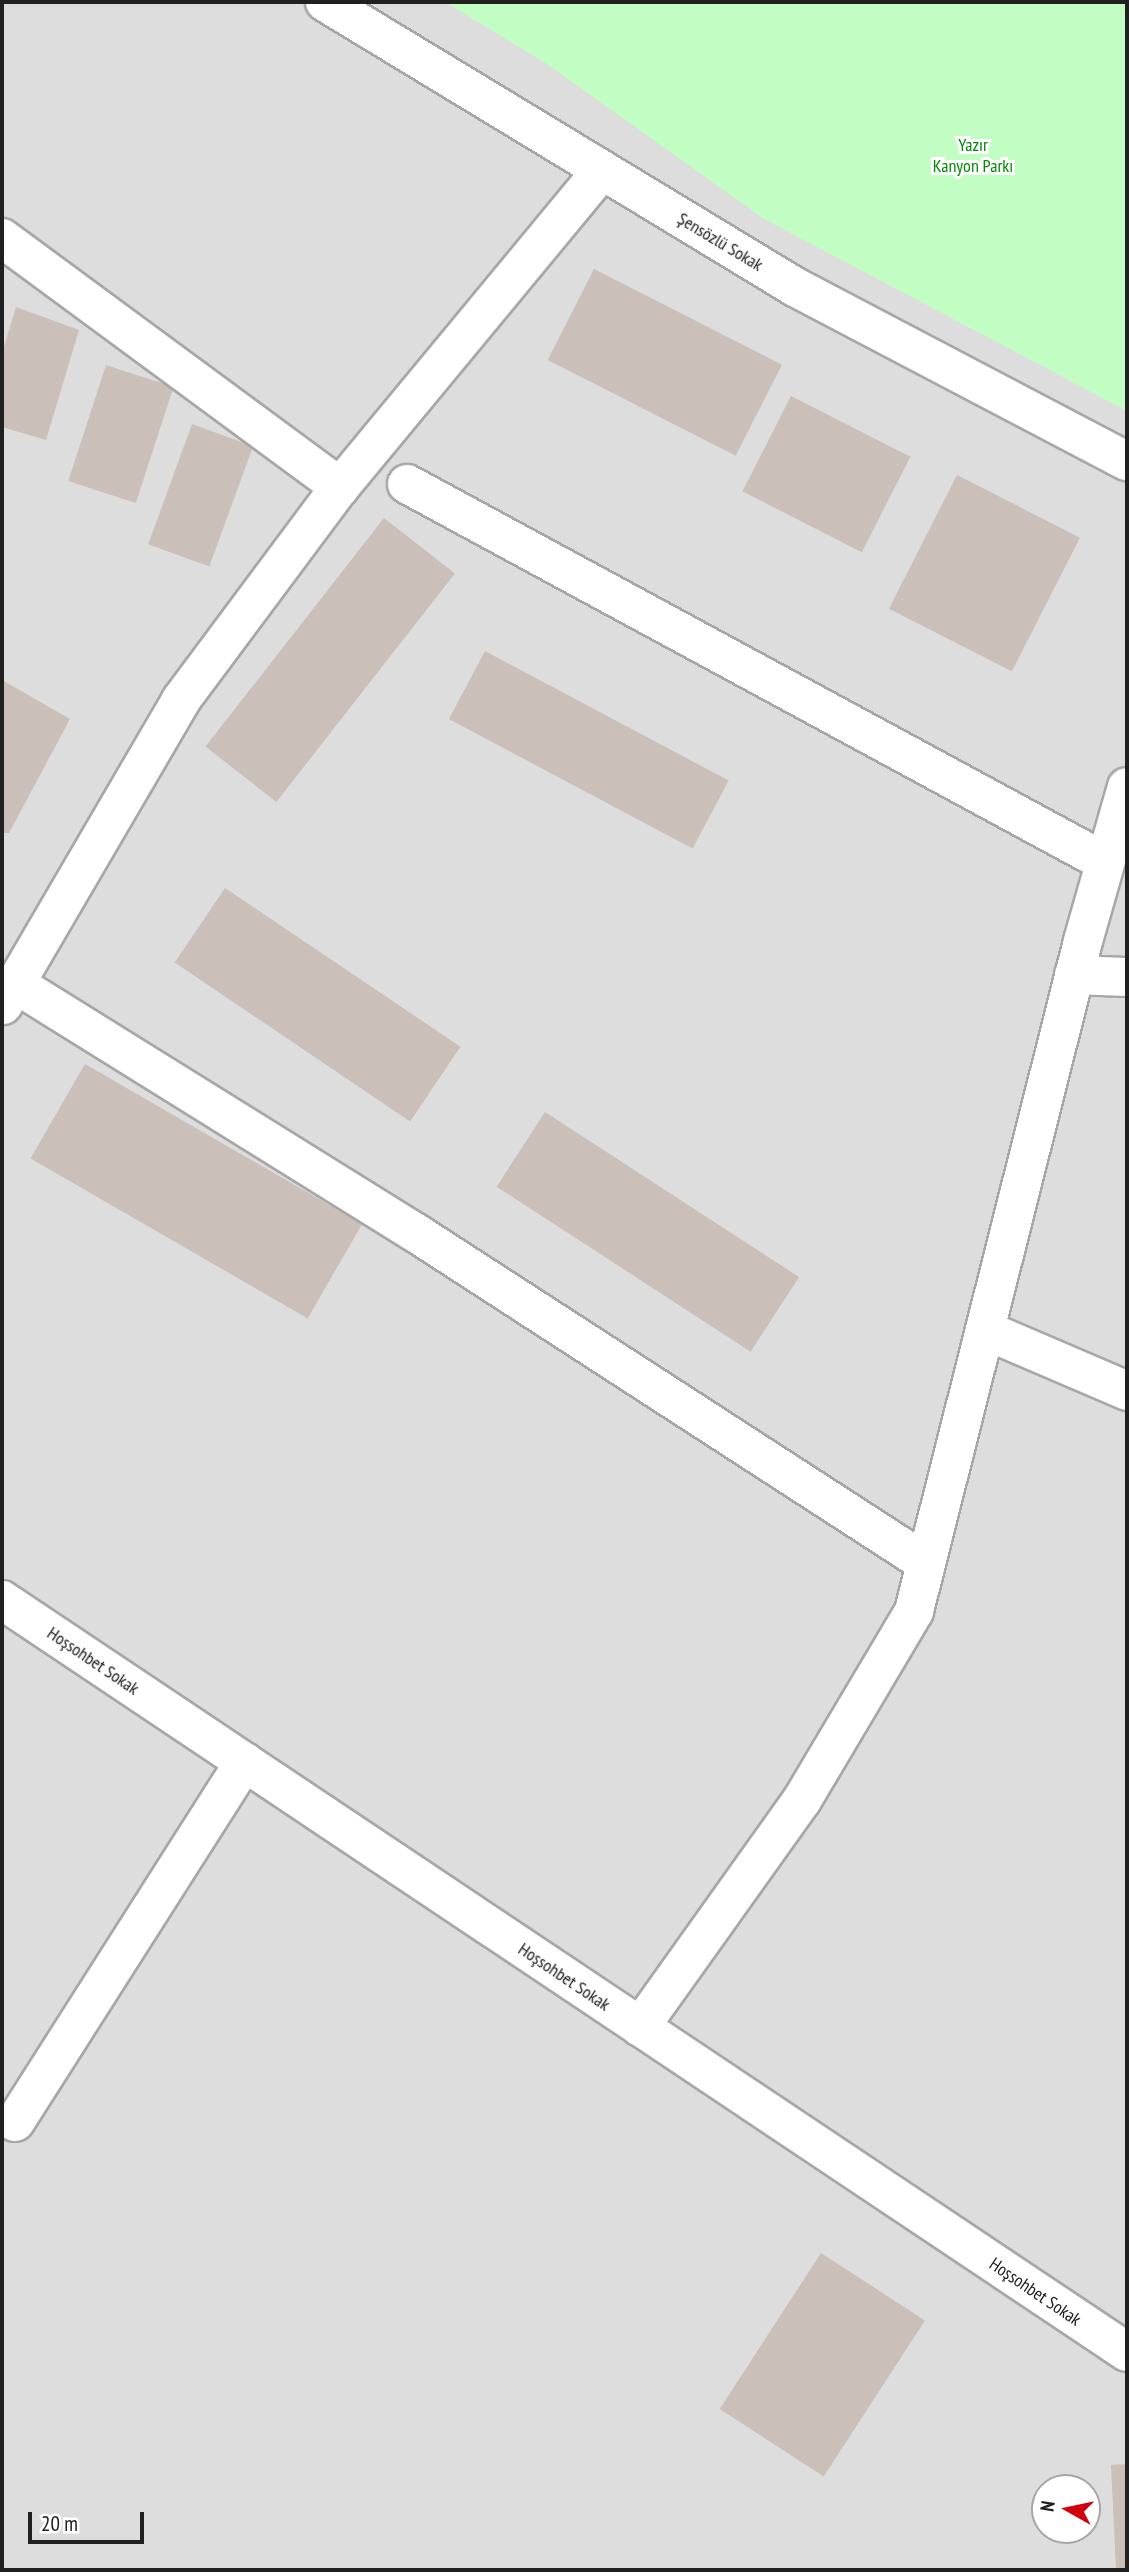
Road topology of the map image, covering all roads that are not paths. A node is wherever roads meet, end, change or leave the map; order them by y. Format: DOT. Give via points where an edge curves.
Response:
graph roads {
  1 [pos="325,2"];
  2 [pos="602,170"];
  3 [pos="2,238"];
  4 [pos="1127,461"];
  5 [pos="407,484"];
  6 [pos="340,487"];
  7 [pos="1127,787"];
  8 [pos="1105,862"];
  9 [pos="1074,975"];
  10 [pos="1127,977"];
  11 [pos="8,995"];
  12 [pos="985,1330"];
  13 [pos="1127,1391"];
  14 [pos="926,1563"];
  15 [pos="2,1600"];
  16 [pos="244,1762"];
  17 [pos="640,2027"];
  18 [pos="15,2122"];
  19 [pos="1127,2352"];
  1 -- 2 [label="street, Şensözlü Sokak"];
  2 -- 4 [label="street, Şensözlü Sokak" via="795,287"];
  2 -- 6 [label="street"];
  3 -- 6 [label="street"];
  5 -- 8 [label="street"];
  6 -- 11 [label="street" via="181,701"];
  7 -- 8 [label="street"];
  8 -- 9 [label="street"];
  9 -- 10 [label="street"];
  9 -- 12 [label="street"];
  11 -- 14 [label="street" via="416,1233"];
  12 -- 13 [label="street"];
  12 -- 14 [label="street"];
  14 -- 17 [label="street" via="914,1611 802,1800"];
  15 -- 16 [label="street, Hoşsohbet Sokak"];
  16 -- 17 [label="street, Hoşsohbet Sokak"];
  16 -- 18 [label="street"];
  17 -- 19 [label="street, Hoşsohbet Sokak"];
}
